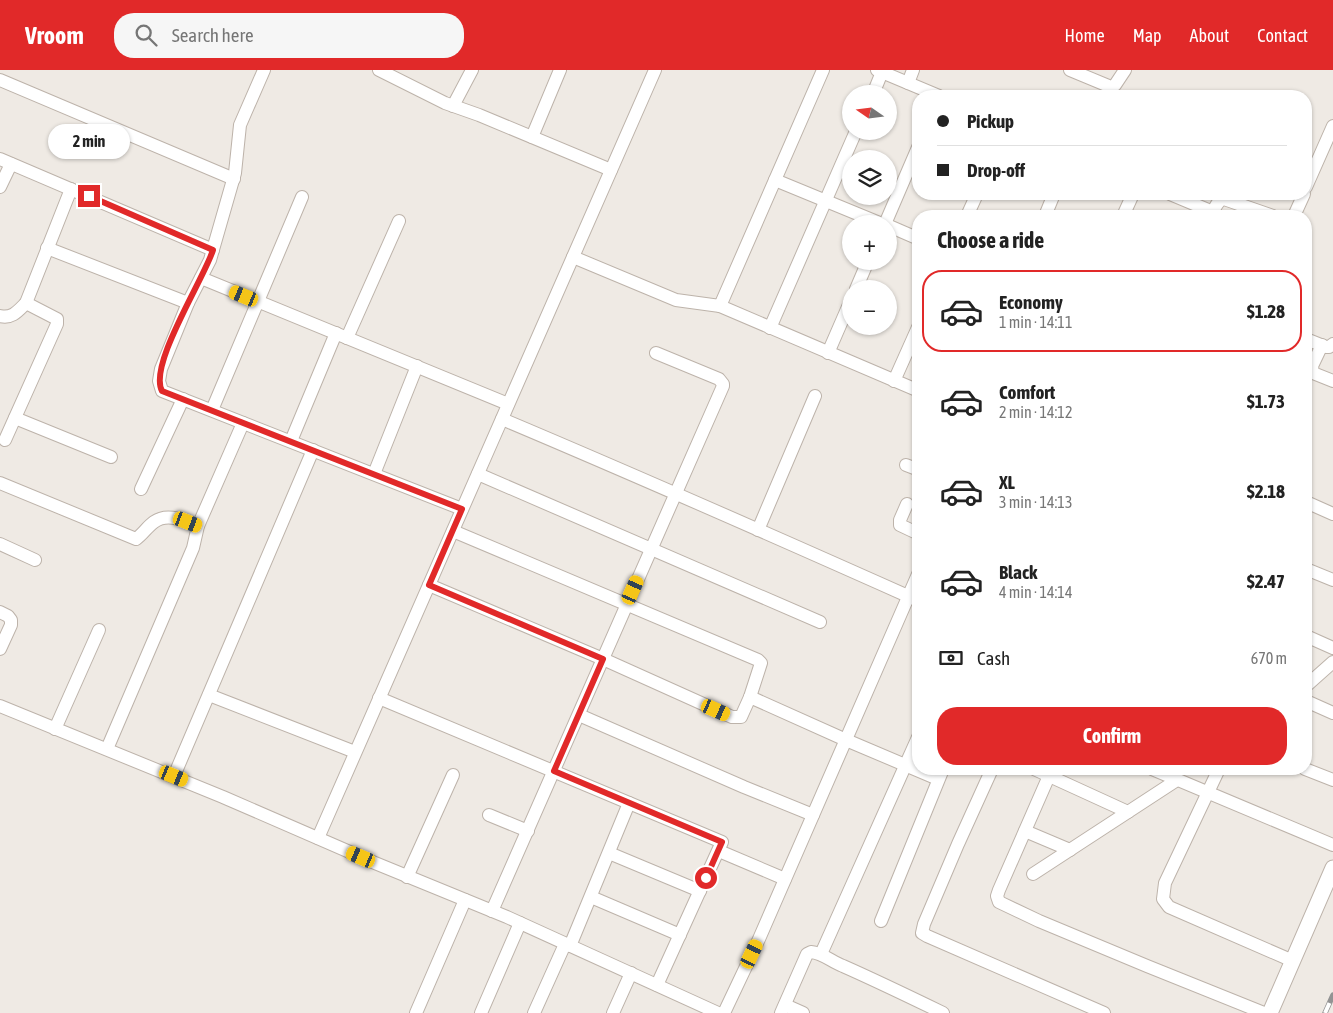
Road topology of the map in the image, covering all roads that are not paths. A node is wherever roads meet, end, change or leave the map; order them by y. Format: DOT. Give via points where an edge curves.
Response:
graph roads {
  1 [pos="264,70"];
  2 [pos="472,70"];
  3 [pos="560,70"];
  4 [pos="655,70"];
  5 [pos="823,70"];
  6 [pos="913,70"];
  7 [pos="1070,70"];
  8 [pos="1125,70"];
  9 [pos="880,71"];
  10 [pos="386,72"];
  11 [pos="0,80"];
  12 [pos="908,83"];
  13 [pos="876,85"];
  14 [pos="925,90"];
  15 [pos="453,106"];
  16 [pos="1333,126"];
  17 [pos="532,137"];
  18 [pos="852,140"];
  19 [pos="912,161"];
  20 [pos="5,162"];
  21 [pos="611,170"];
  22 [pos="1312,174"];
  23 [pos="234,179"];
  24 [pos="775,180"];
  25 [pos="0,187"];
  26 [pos="71,189"];
  27 [pos="302,197"];
  28 [pos="826,200"];
  29 [pos="1183,200"];
  30 [pos="1230,200"];
  31 [pos="1204,210"];
  32 [pos="1257,210"];
  33 [pos="862,215"];
  34 [pos="888,215"];
  35 [pos="399,221"];
  36 [pos="897,229"];
  37 [pos="912,236"];
  38 [pos="48,248"];
  39 [pos="213,250"];
  40 [pos="573,256"];
  41 [pos="201,278"];
  42 [pos="258,301"];
  43 [pos="26,303"];
  44 [pos="188,303"];
  45 [pos="720,306"];
  46 [pos="0,316"];
  47 [pos="842,321"];
  48 [pos="770,328"];
  49 [pos="342,335"];
  50 [pos="912,341"];
  51 [pos="1312,341"];
  52 [pos="1327,345"];
  53 [pos="656,353"];
  54 [pos="828,353"];
  55 [pos="417,366"];
  56 [pos="894,381"];
  57 [pos="1333,382"];
  58 [pos="912,388"];
  59 [pos="815,396"];
  60 [pos="183,399"];
  61 [pos="508,404"];
  62 [pos="212,410"];
  63 [pos="15,418"];
  64 [pos="502,419"];
  65 [pos="243,423"];
  66 [pos="5,440"];
  67 [pos="291,442"];
  68 [pos="313,450"];
  69 [pos="112,457"];
  70 [pos="906,465"];
  71 [pos="912,467"];
  72 [pos="374,474"];
  73 [pos="478,474"];
  74 [pos="0,483"];
  75 [pos="141,489"];
  76 [pos="676,493"];
  77 [pos="907,504"];
  78 [pos="1312,505"];
  79 [pos="462,509"];
  80 [pos="1333,514"];
  81 [pos="198,526"];
  82 [pos="758,530"];
  83 [pos="453,531"];
  84 [pos="912,531"];
  85 [pos="0,544"];
  86 [pos="652,548"];
  87 [pos="35,560"];
  88 [pos="1312,571"];
  89 [pos="1333,580"];
  90 [pos="429,585"];
  91 [pos="912,598"];
  92 [pos="912,600"];
  93 [pos="627,604"];
  94 [pos="0,612"];
  95 [pos="820,622"];
  96 [pos="99,630"];
  97 [pos="1312,639"];
  98 [pos="1333,648"];
  99 [pos="0,649"];
  100 [pos="603,659"];
  101 [pos="1333,662"];
  102 [pos="1312,681"];
  103 [pos="209,695"];
  104 [pos="750,697"];
  105 [pos="379,698"];
  106 [pos="1312,704"];
  107 [pos="0,706"];
  108 [pos="1333,713"];
  109 [pos="578,715"];
  110 [pos="55,729"];
  111 [pos="846,740"];
  112 [pos="107,749"];
  113 [pos="912,750"];
  114 [pos="355,752"];
  115 [pos="905,765"];
  116 [pos="912,767"];
  117 [pos="554,771"];
  118 [pos="1312,772"];
  119 [pos="453,775"];
  120 [pos="941,775"];
  121 [pos="989,775"];
  122 [pos="1050,775"];
  123 [pos="1057,775"];
  124 [pos="1166,775"];
  125 [pos="1216,775"];
  126 [pos="174,776"];
  127 [pos="1177,780"];
  128 [pos="1333,780"];
  129 [pos="1207,793"];
  130 [pos="629,802"];
  131 [pos="1128,812"];
  132 [pos="490,815"];
  133 [pos="813,815"];
  134 [pos="528,831"];
  135 [pos="1025,831"];
  136 [pos="318,838"];
  137 [pos="1333,845"];
  138 [pos="1070,850"];
  139 [pos="719,851"];
  140 [pos="609,853"];
  141 [pos="1333,868"];
  142 [pos="1033,874"];
  143 [pos="407,877"];
  144 [pos="786,879"];
  145 [pos="700,891"];
  146 [pos="591,897"];
  147 [pos="465,900"];
  148 [pos="492,911"];
  149 [pos="881,921"];
  150 [pos="520,923"];
  151 [pos="680,935"];
  152 [pos="568,945"];
  153 [pos="821,954"];
  154 [pos="1293,961"];
  155 [pos="631,973"];
  156 [pos="657,985"];
  157 [pos="783,1009"];
  158 [pos="416,1013"];
  159 [pos="481,1013"];
  160 [pos="534,1013"];
  161 [pos="613,1013"];
  162 [pos="718,1013"];
  163 [pos="724,1013"];
  164 [pos="803,1013"];
  165 [pos="943,1013"];
  166 [pos="1104,1013"];
  167 [pos="1264,1013"];
  168 [pos="1270,1013"];
  1 -- 23 [label="street" via="240,125"];
  2 -- 15 [label="street"];
  3 -- 17 [label="street"];
  4 -- 21 [label="street"];
  5 -- 24 [label="street"];
  6 -- 12 [label="street"];
  7 -- 8 [label="street" via="1111,86"];
  9 -- 12 [label="street"];
  9 -- 13 [label="street"];
  10 -- 15 [label="street"];
  11 -- 23 [label="street"];
  12 -- 14 [label="street"];
  15 -- 17 [label="street"];
  16 -- 22 [label="street"];
  17 -- 21 [label="street"];
  18 -- 28 [label="street"];
  19 -- 34 [label="street"];
  20 -- 25 [label="street"];
  20 -- 26 [label="street"];
  21 -- 40 [label="street"];
  23 -- 39 [label="street"];
  24 -- 28 [label="street"];
  24 -- 45 [label="street"];
  26 -- 38 [label="street"];
  26 -- 39 [label="street"];
  27 -- 42 [label="street"];
  28 -- 33 [label="street"];
  28 -- 48 [label="street"];
  29 -- 31 [label="street"];
  30 -- 32 [label="street"];
  35 -- 49 [label="street"];
  36 -- 37 [label="street"];
  38 -- 43 [label="street"];
  38 -- 44 [label="street"];
  39 -- 41 [label="street"];
  40 -- 45 [label="street" via="676,300"];
  40 -- 61 [label="street"];
  41 -- 42 [label="street"];
  41 -- 44 [label="street"];
  42 -- 49 [label="street"];
  42 -- 62 [label="street"];
  43 -- 46 [label="street" via="15,314"];
  43 -- 63 [label="street" via="57,319 57,324"];
  44 -- 60 [label="street" via="167,351 159,381 162,391"];
  45 -- 48 [label="street"];
  47 -- 54 [label="street"];
  48 -- 54 [label="street"];
  49 -- 55 [label="street"];
  49 -- 67 [label="street"];
  50 -- 56 [label="street"];
  51 -- 52 [label="street"];
  52 -- 57 [label="street" via="1312,366 1313,373"];
  53 -- 76 [label="street" via="720,379 723,384"];
  54 -- 56 [label="street"];
  55 -- 61 [label="street"];
  55 -- 72 [label="street"];
  56 -- 58 [label="street"];
  59 -- 82 [label="street"];
  60 -- 62 [label="street"];
  60 -- 75 [label="street"];
  61 -- 64 [label="street"];
  62 -- 65 [label="street"];
  63 -- 66 [label="street"];
  63 -- 69 [label="street"];
  64 -- 73 [label="street"];
  64 -- 76 [label="street"];
  65 -- 67 [label="street"];
  65 -- 81 [label="street"];
  67 -- 68 [label="street"];
  68 -- 72 [label="street"];
  68 -- 103 [label="street"];
  70 -- 71 [label="street"];
  72 -- 79 [label="street"];
  73 -- 79 [label="street"];
  73 -- 86 [label="street"];
  74 -- 81 [label="street" via="136,539 162,517 177,518"];
  76 -- 82 [label="street"];
  76 -- 86 [label="street"];
  77 -- 84 [label="street" via="900,525"];
  78 -- 80 [label="street"];
  79 -- 83 [label="street"];
  81 -- 112 [label="street" via="193,548"];
  82 -- 91 [label="street"];
  83 -- 90 [label="street"];
  83 -- 93 [label="street"];
  85 -- 87 [label="street"];
  86 -- 93 [label="street"];
  86 -- 95 [label="street"];
  88 -- 89 [label="street"];
  90 -- 100 [label="street"];
  90 -- 105 [label="street"];
  92 -- 111 [label="street"];
  93 -- 100 [label="street"];
  93 -- 104 [label="street" via="758,660 761,663"];
  94 -- 99 [label="street" via="8,616 11,625"];
  96 -- 110 [label="street"];
  97 -- 98 [label="street"];
  100 -- 104 [label="street" via="732,717 741,717"];
  100 -- 109 [label="street"];
  101 -- 102 [label="street"];
  103 -- 114 [label="street"];
  103 -- 126 [label="street"];
  104 -- 111 [label="street"];
  105 -- 114 [label="street"];
  105 -- 117 [label="street"];
  106 -- 108 [label="street"];
  107 -- 110 [label="street"];
  109 -- 117 [label="street"];
  109 -- 133 [label="street"];
  110 -- 112 [label="street"];
  111 -- 115 [label="street"];
  111 -- 133 [label="street"];
  112 -- 126 [label="street"];
  113 -- 115 [label="street"];
  114 -- 136 [label="street"];
  115 -- 116 [label="street"];
  115 -- 153 [label="street"];
  117 -- 130 [label="street"];
  117 -- 134 [label="street"];
  118 -- 128 [label="street"];
  119 -- 143 [label="street"];
  120 -- 149 [label="street"];
  121 -- 166 [label="street" via="922,933"];
  122 -- 135 [label="street"];
  123 -- 131 [label="street"];
  124 -- 127 [label="street"];
  125 -- 129 [label="street"];
  126 -- 136 [label="street"];
  127 -- 129 [label="street"];
  127 -- 131 [label="street"];
  129 -- 137 [label="street"];
  129 -- 154 [label="street" via="1166,883 1163,899 1169,907"];
  130 -- 139 [label="street" via="722,842"];
  130 -- 140 [label="street"];
  131 -- 138 [label="street"];
  132 -- 134 [label="street"];
  133 -- 144 [label="street"];
  134 -- 148 [label="street"];
  135 -- 138 [label="street"];
  135 -- 167 [label="street" via="999,890 999,902"];
  136 -- 143 [label="street"];
  138 -- 142 [label="street"];
  139 -- 144 [label="street"];
  139 -- 145 [label="street"];
  140 -- 145 [label="street"];
  140 -- 146 [label="street"];
  141 -- 154 [label="street"];
  143 -- 147 [label="street"];
  144 -- 163 [label="street"];
  145 -- 151 [label="street"];
  146 -- 151 [label="street"];
  146 -- 152 [label="street"];
  147 -- 148 [label="street"];
  147 -- 158 [label="street"];
  148 -- 150 [label="street"];
  150 -- 152 [label="street"];
  150 -- 159 [label="street"];
  151 -- 156 [label="street"];
  152 -- 155 [label="street"];
  152 -- 160 [label="street"];
  153 -- 157 [label="street" via="807,954"];
  153 -- 165 [label="street"];
  154 -- 168 [label="street"];
  155 -- 156 [label="street"];
  155 -- 161 [label="street"];
  156 -- 162 [label="street"];
  157 -- 164 [label="street"];
}
